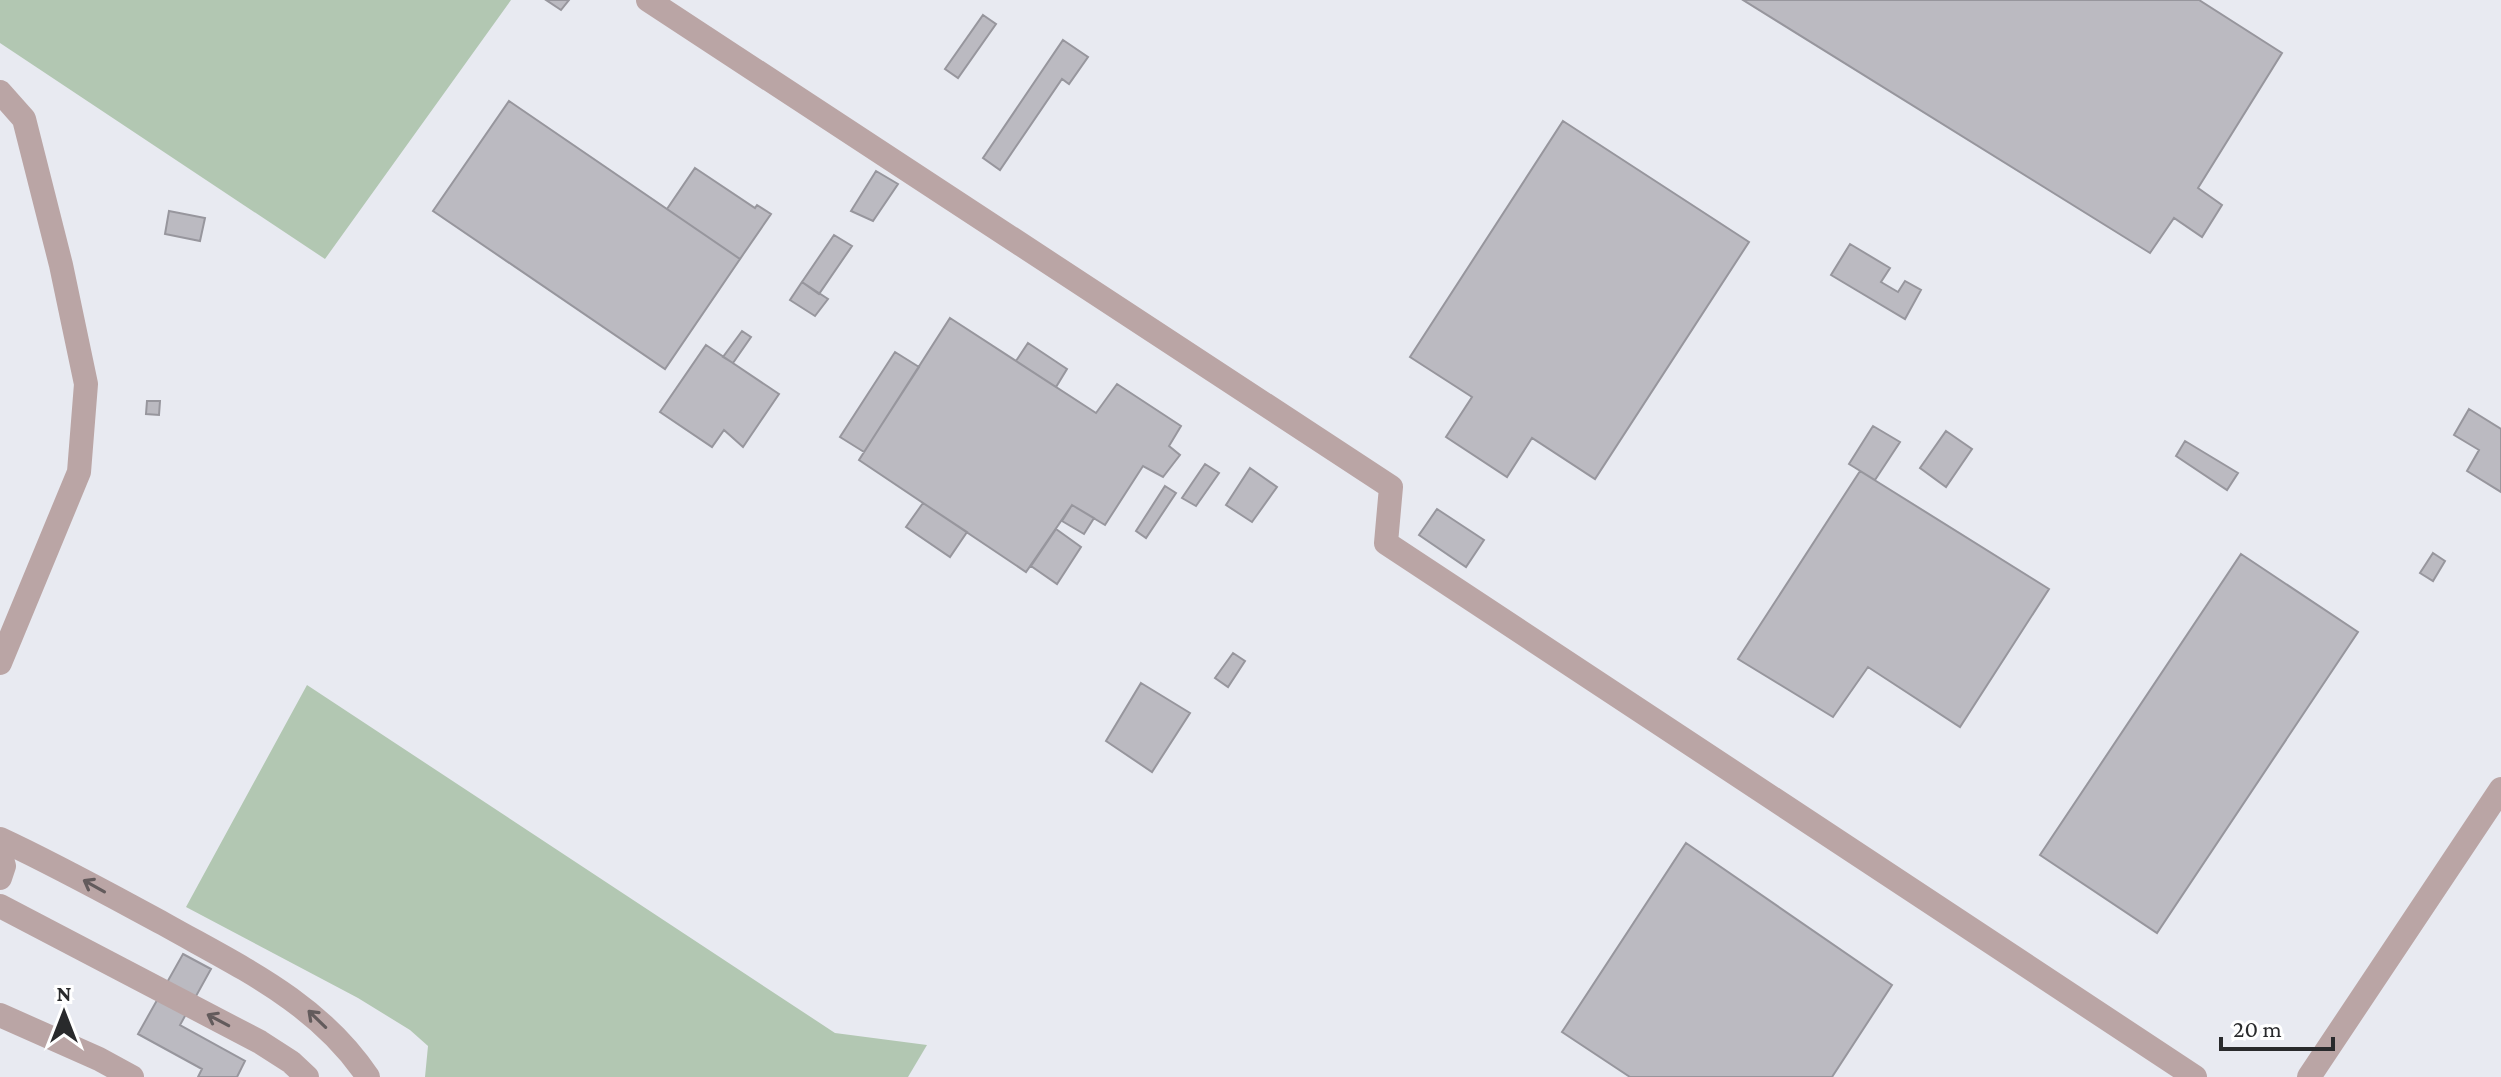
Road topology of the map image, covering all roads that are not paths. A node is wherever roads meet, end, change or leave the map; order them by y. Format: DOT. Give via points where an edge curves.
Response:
graph roads {
  1 [pos="648,0"];
  2 [pos="0,92"];
  3 [pos="0,663"];
  4 [pos="2501,789"];
  5 [pos="0,839"];
  6 [pos="0,852"];
  7 [pos="0,878"];
  8 [pos="0,906"];
  9 [pos="0,1015"];
  10 [pos="132,1077"];
  11 [pos="307,1077"];
  12 [pos="368,1077"];
  13 [pos="2195,1077"];
  14 [pos="2309,1077"];
  1 -- 13 [label="street" via="1391,487 1386,543"];
  2 -- 3 [label="street" via="24,119 86,384 79,472"];
  4 -- 14 [label="street"];
  12 -- 5 [label="street, one-way" via="304,1006 107,893"];
  6 -- 7 [label="street"];
  11 -- 8 [label="street, one-way" via="260,1042"];
  9 -- 10 [label="street"];
}
